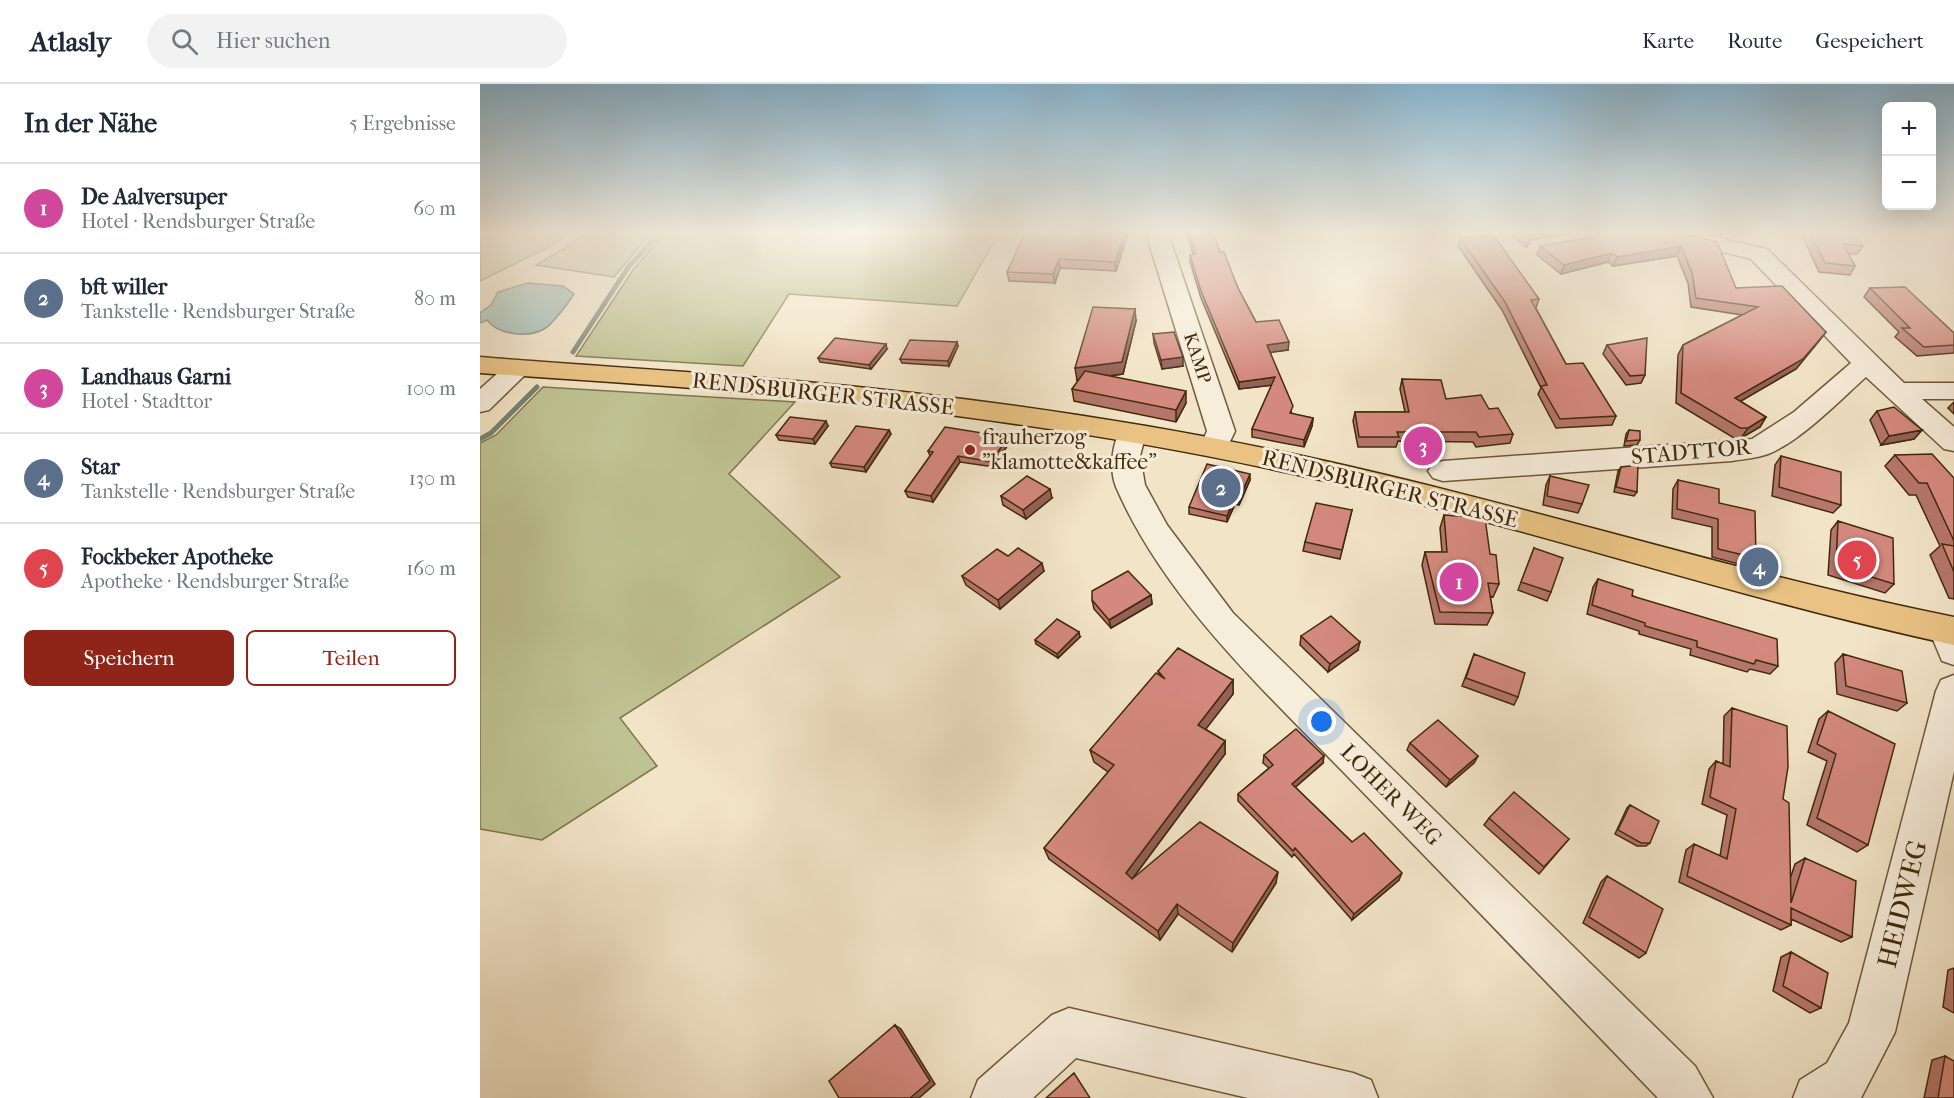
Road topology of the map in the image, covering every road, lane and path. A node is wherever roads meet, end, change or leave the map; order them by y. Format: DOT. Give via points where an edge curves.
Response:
graph roads {
  1 [pos="1172,280"];
  2 [pos="1793,280"];
  3 [pos="1866,363"];
  4 [pos="480,365"];
  5 [pos="518,368"];
  6 [pos="1898,391"];
  7 [pos="1954,391"];
  8 [pos="480,404"];
  9 [pos="1132,433"];
  10 [pos="1954,442"];
  11 [pos="1214,447"];
  12 [pos="1443,471"];
  13 [pos="1951,637"];
  14 [pos="1954,691"];
  15 [pos="996,1098"];
  16 [pos="1353,1098"];
  17 [pos="1688,1098"];
  18 [pos="1818,1098"];
  1 -- 11 [label="street, KAMP" via="1221,431"];
  2 -- 3 [label="street"];
  3 -- 6 [label="street"];
  3 -- 12 [label="street, STADTTOR" via="1804,418 1760,447"];
  4 -- 5 [label="main road, RENDSBURGER STRASSE"];
  5 -- 8 [label="street"];
  5 -- 9 [label="main road, RENDSBURGER STRASSE" via="879,398"];
  6 -- 7 [label="street"];
  6 -- 10 [label="street"];
  9 -- 11 [label="main road, RENDSBURGER STRASSE"];
  9 -- 17 [label="street, LOHER WEG" via="1126,456 1130,485 1155,532 1221,623"];
  11 -- 13 [label="main road, RENDSBURGER STRASSE" via="1417,492"];
  14 -- 18 [label="street, HEIDWEG" via="1871,1032 1844,1080"];
  15 -- 16 [label="street" via="1069,1032"];
}
